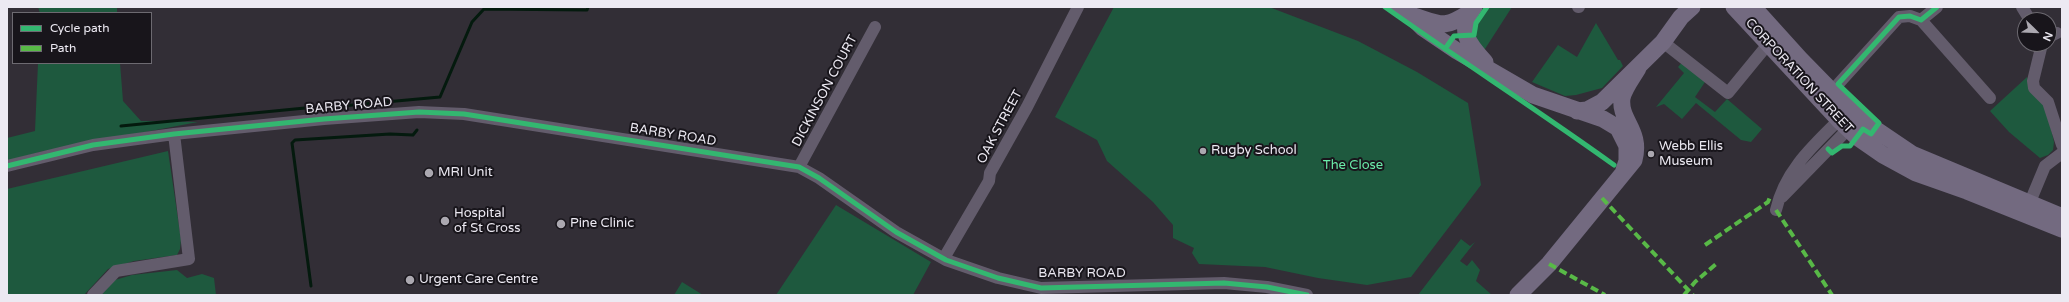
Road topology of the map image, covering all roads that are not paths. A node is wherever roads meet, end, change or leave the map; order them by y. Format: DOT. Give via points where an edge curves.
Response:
graph roads {
  1 [pos="1078,7"];
  2 [pos="1692,7"];
  3 [pos="1734,7"];
  4 [pos="1753,7"];
  5 [pos="1938,7"];
  6 [pos="1472,10"];
  7 [pos="1404,11"];
  8 [pos="1921,20"];
  9 [pos="875,27"];
  10 [pos="1663,42"];
  11 [pos="1769,43"];
  12 [pos="2040,52"];
  13 [pos="1638,68"];
  14 [pos="1491,70"];
  15 [pos="1831,92"];
  16 [pos="1990,98"];
  17 [pos="1577,111"];
  18 [pos="1849,119"];
  19 [pos="174,134"];
  20 [pos="2062,145"];
  21 [pos="2062,153"];
  22 [pos="7,166"];
  23 [pos="799,167"];
  24 [pos="1624,170"];
  25 [pos="2030,202"];
  26 [pos="1776,206"];
  27 [pos="2062,217"];
  28 [pos="2062,229"];
  29 [pos="944,258"];
  30 [pos="1146,290"];
  31 [pos="93,295"];
  32 [pos="1307,295"];
  33 [pos="1518,295"];
  1 -- 29 [label="street, OAK STREET" via="1028,107 990,174 989,181"];
  2 -- 10 [label="highway" via="1681,17"];
  3 -- 11 [label="highway, CORPORATION STREET"];
  4 -- 15 [label="highway, CORPORATION STREET"];
  5 -- 8 [label="street"];
  6 -- 7 [label="highway" via="1452,24 1436,23"];
  6 -- 14 [label="highway" via="1465,24 1470,46"];
  7 -- 14 [label="highway" via="1442,41"];
  8 -- 15 [label="street" via="1910,16 1899,17"];
  8 -- 16 [label="street"];
  9 -- 23 [label="street, DICKINSON COURT"];
  10 -- 11 [label="street" via="1728,93"];
  10 -- 13 [label="highway"];
  11 -- 18 [label="highway, CORPORATION STREET"];
  12 -- 20 [label="street" via="2033,81 2034,88 2048,102"];
  13 -- 17 [label="highway" via="1602,102 1587,110"];
  13 -- 24 [label="highway" via="1622,96 1624,112 1636,140 1634,160"];
  14 -- 17 [label="highway" via="1533,95"];
  15 -- 18 [label="highway, CORPORATION STREET"];
  17 -- 24 [label="highway" via="1603,119 1618,128 1627,146"];
  18 -- 25 [label="highway, CORPORATION STREET" via="1912,154"];
  18 -- 26 [label="street"];
  18 -- 28 [label="highway, CORPORATION STREET" via="1883,155 1916,173 1967,190"];
  19 -- 22 [label="street, BARBY ROAD" via="94,145"];
  19 -- 23 [label="street, BARBY ROAD" via="432,111 576,130"];
  19 -- 31 [label="street" via="189,258 116,271"];
  21 -- 25 [label="street" via="2045,166"];
  23 -- 29 [label="street, BARBY ROAD" via="840,192 896,232"];
  24 -- 33 [label="highway" via="1549,264"];
  25 -- 27 [label="highway, CORPORATION STREET"];
  29 -- 30 [label="street, BARBY ROAD" via="998,278 1041,288 1105,287"];
  30 -- 32 [label="street, BARBY ROAD" via="1224,283 1267,287"];
}
